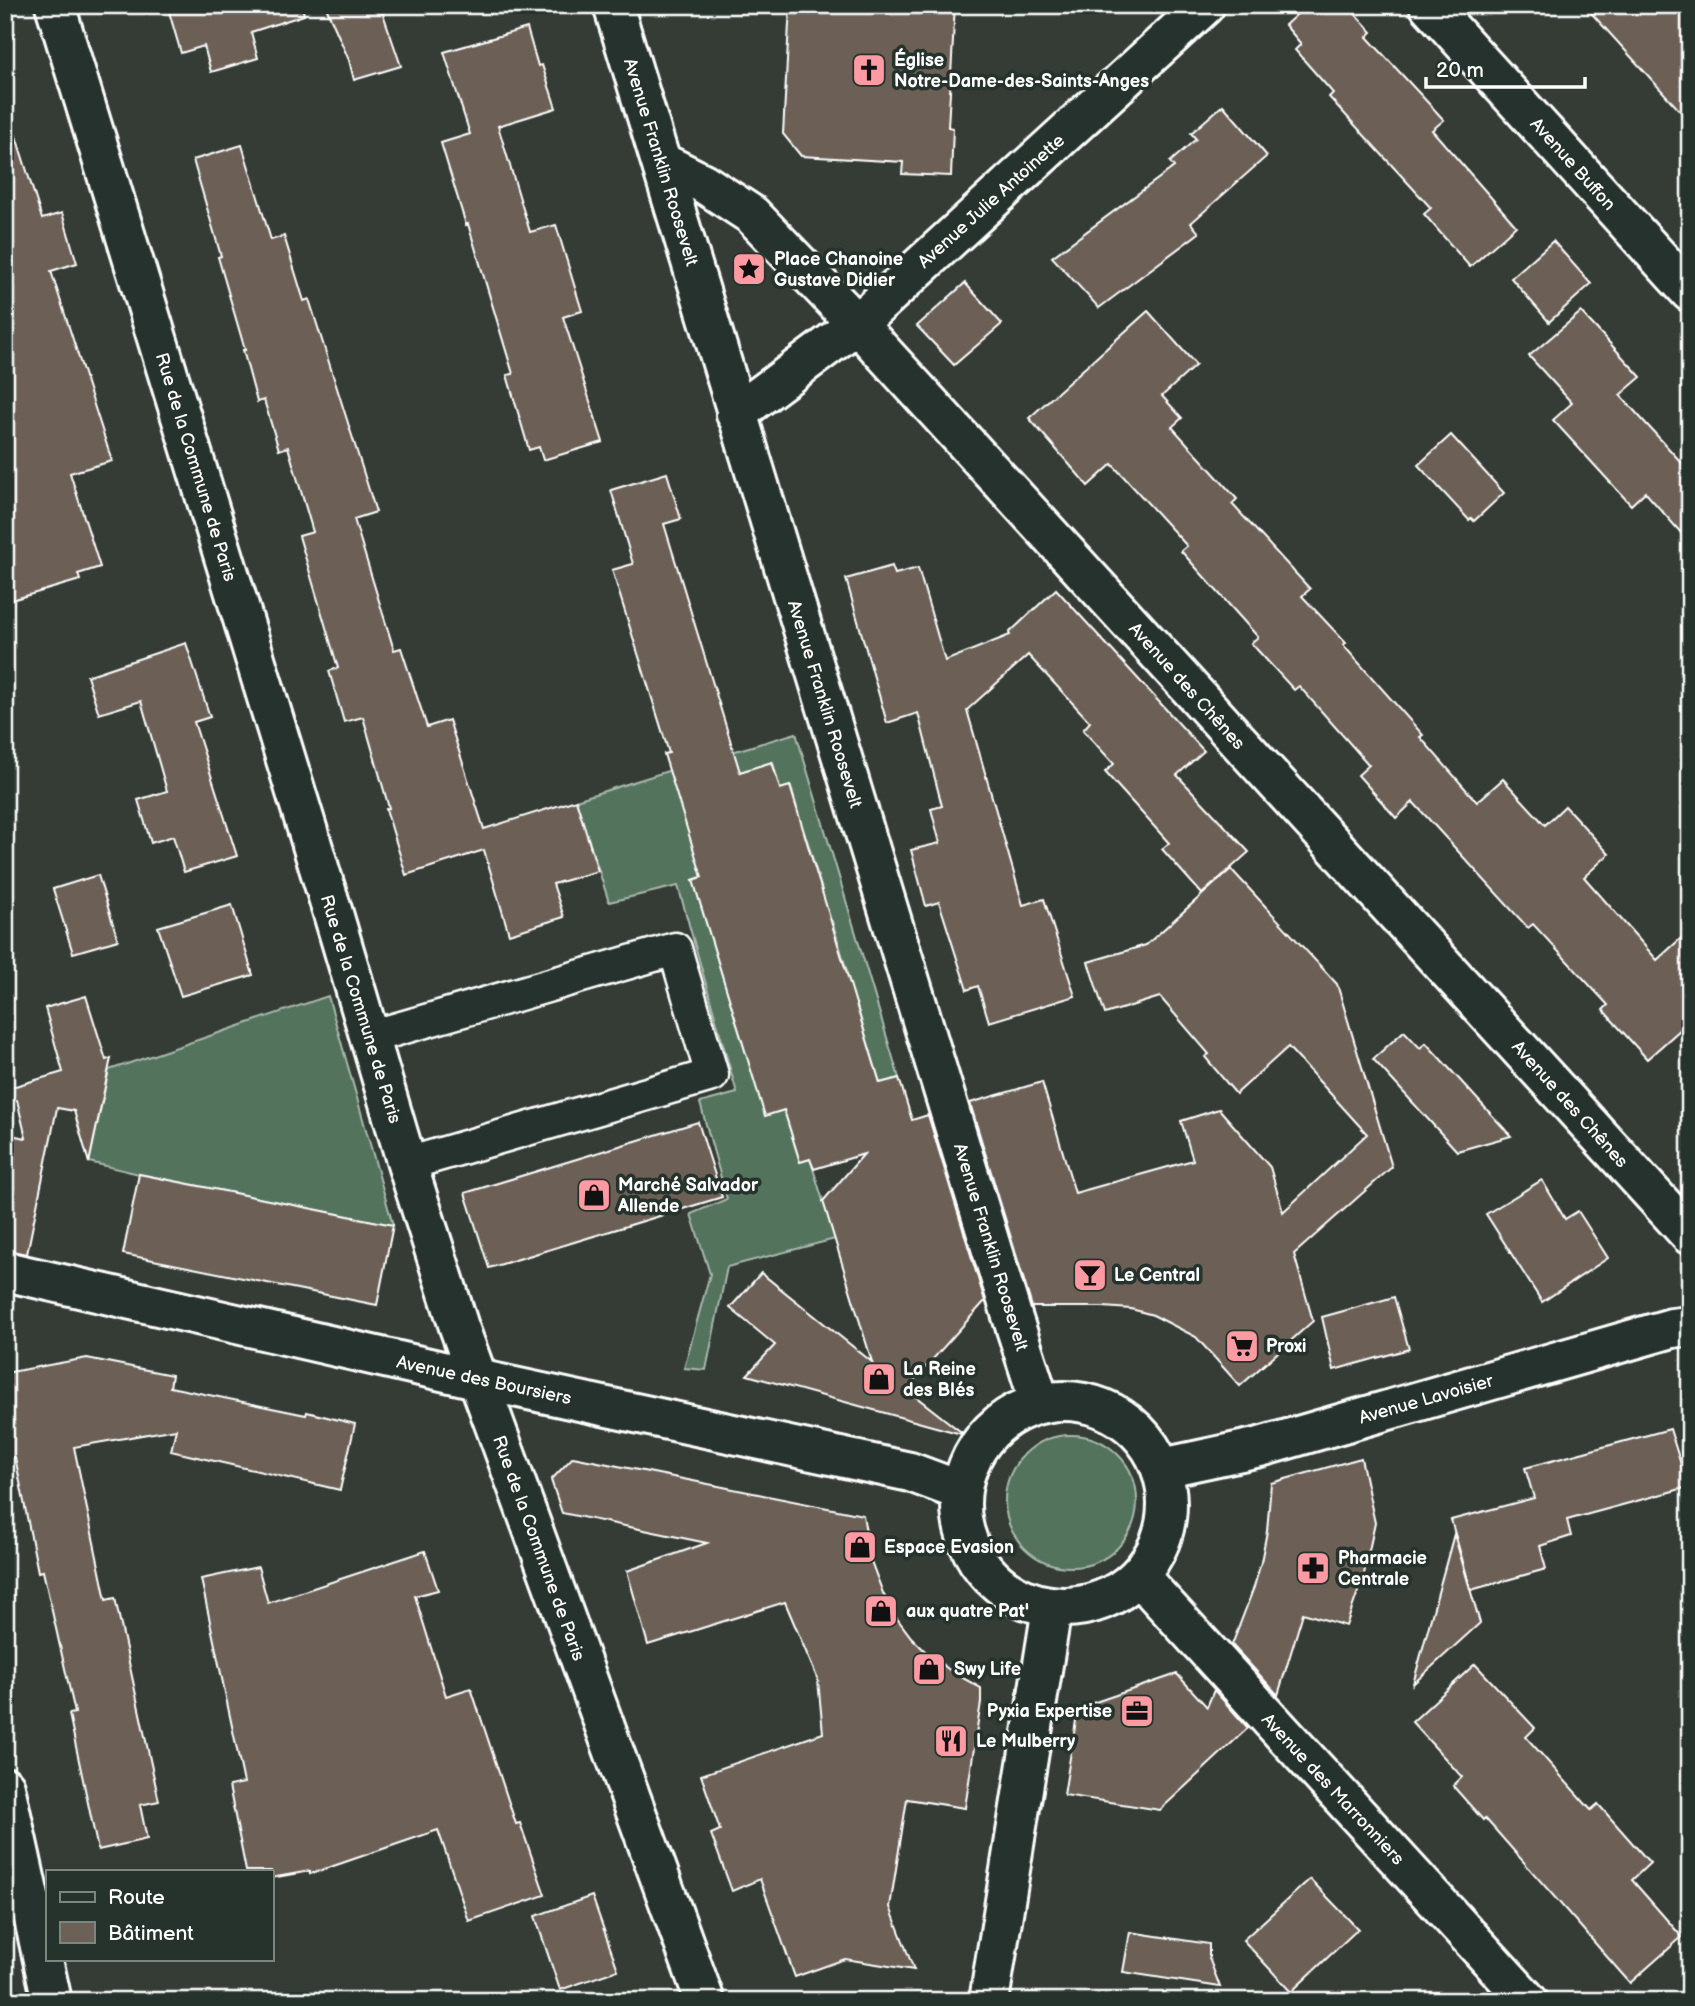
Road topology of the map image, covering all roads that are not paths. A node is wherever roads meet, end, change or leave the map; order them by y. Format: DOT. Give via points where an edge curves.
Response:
graph roads {
  1 [pos="55,5"];
  2 [pos="613,5"];
  3 [pos="1205,5"];
  4 [pos="1429,5"];
  5 [pos="663,163"];
  6 [pos="1690,292"];
  7 [pos="857,324"];
  8 [pos="736,414"];
  9 [pos="370,1037"];
  10 [pos="407,1164"];
  11 [pos="1690,1236"];
  12 [pos="5,1271"];
  13 [pos="1690,1326"];
  14 [pos="477,1379"];
  15 [pos="1040,1403"];
  16 [pos="1162,1468"];
  17 [pos="961,1491"];
  18 [pos="1139,1576"];
  19 [pos="1052,1608"];
  20 [pos="5,1787"];
  21 [pos="52,2001"];
  22 [pos="705,2001"];
  23 [pos="989,2001"];
  24 [pos="1528,2001"];
  1 -- 9 [label="street, Rue de la Commune de Paris"];
  2 -- 5 [label="street, Avenue Franklin Roosevelt"];
  3 -- 7 [label="street, Avenue Julie Antoinette"];
  4 -- 6 [label="street, Avenue Buffon"];
  5 -- 7 [label="street, Avenue des Chênes" via="752,215"];
  5 -- 8 [label="street, Avenue Franklin Roosevelt"];
  7 -- 8 [label="street, Avenue Julie Antoinette"];
  7 -- 11 [label="street, Avenue des Chênes"];
  8 -- 15 [label="street, Avenue Franklin Roosevelt"];
  9 -- 10 [label="street, Rue de la Commune de Paris"];
  9 -- 10 [label="lane" via="675,949 712,1075"];
  10 -- 14 [label="street, Rue de la Commune de Paris"];
  12 -- 14 [label="street, Avenue des Boursiers"];
  13 -- 16 [label="street, Avenue Lavoisier" via="1260,1447"];
  14 -- 17 [label="street, Avenue des Boursiers" via="911,1472"];
  14 -- 22 [label="street, Rue de la Commune de Paris"];
  15 -- 16 [label="street" via="1070,1400 1099,1406 1126,1421 1147,1442"];
  15 -- 17 [label="street" via="1011,1415 987,1434 969,1461"];
  16 -- 18 [label="street" via="1166,1525 1156,1552"];
  17 -- 19 [label="street" via="962,1524 974,1555 993,1580 1020,1599"];
  18 -- 19 [label="street" via="1114,1596 1084,1606"];
  18 -- 24 [label="street, Avenue des Marronniers"];
  19 -- 23 [label="street"];
  20 -- 21 [label="street"];
}
